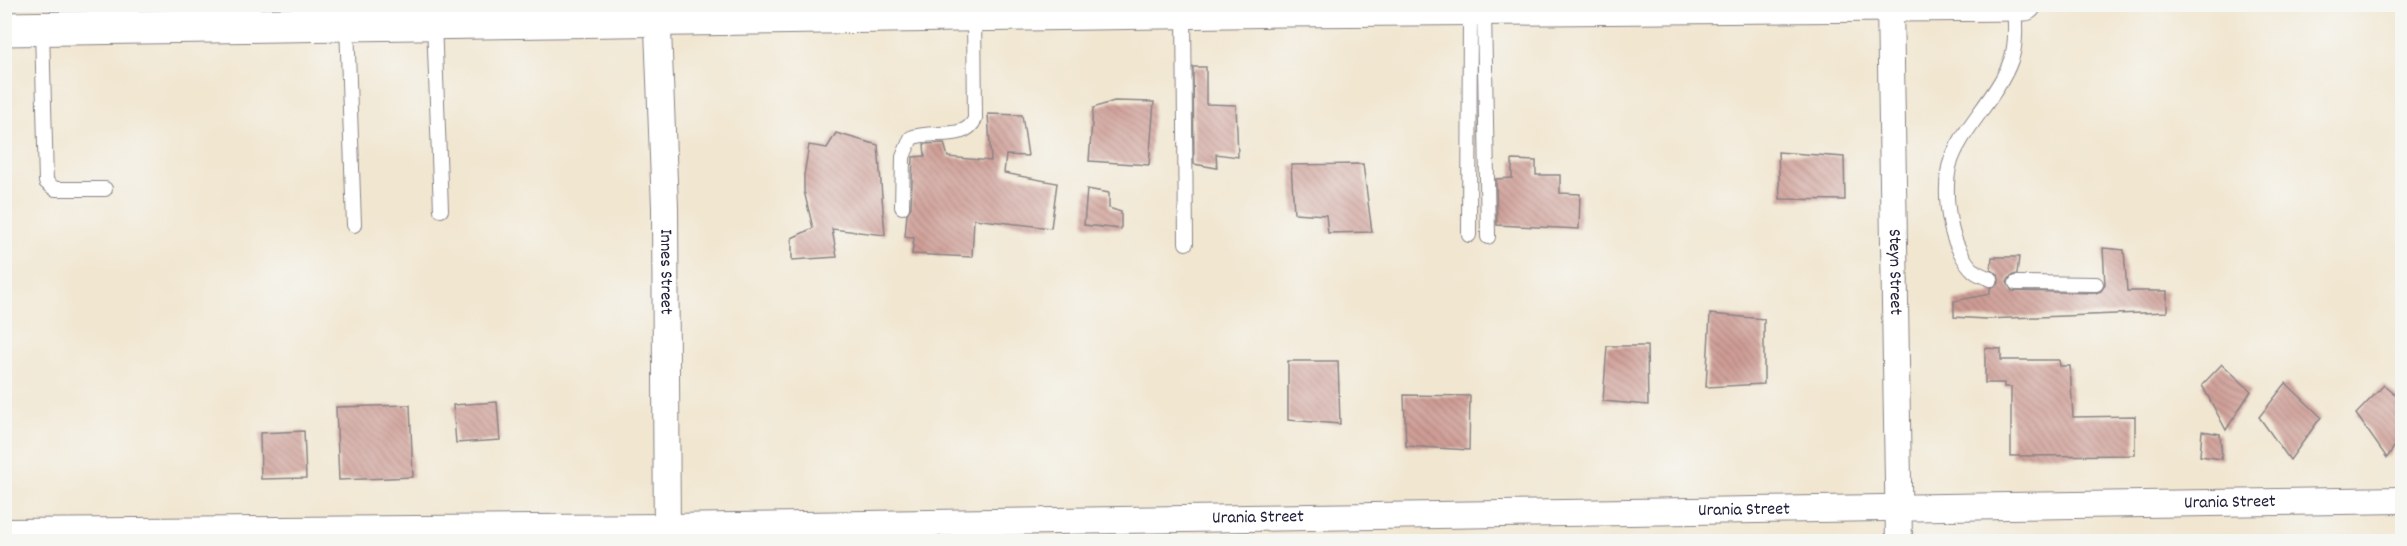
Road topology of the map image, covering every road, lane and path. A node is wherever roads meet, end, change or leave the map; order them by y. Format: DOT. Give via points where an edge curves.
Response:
graph roads {
  1 [pos="2025,4"];
  2 [pos="1773,5"];
  3 [pos="1890,5"];
  4 [pos="2014,5"];
  5 [pos="1477,9"];
  6 [pos="657,12"];
  7 [pos="1184,12"];
  8 [pos="492,13"];
  9 [pos="249,15"];
  10 [pos="974,15"];
  11 [pos="426,16"];
  12 [pos="341,21"];
  13 [pos="4,29"];
  14 [pos="42,29"];
  15 [pos="105,189"];
  16 [pos="902,207"];
  17 [pos="441,210"];
  18 [pos="354,225"];
  19 [pos="1469,235"];
  20 [pos="1488,237"];
  21 [pos="1186,243"];
  22 [pos="1991,279"];
  23 [pos="2016,283"];
  24 [pos="2096,284"];
  25 [pos="2403,500"];
  26 [pos="1899,507"];
  27 [pos="4,532"];
  28 [pos="667,534"];
  29 [pos="1899,542"];
  1 -- 4 [label="main road"];
  2 -- 3 [label="main road"];
  2 -- 5 [label="main road"];
  3 -- 4 [label="main road"];
  3 -- 26 [label="street, Steyn Street"];
  4 -- 22 [label="lane" via="2016,38 2011,59 1998,89 1957,148 1947,184 1953,240 1974,271"];
  5 -- 7 [label="main road"];
  5 -- 19 [label="lane"];
  5 -- 20 [label="lane"];
  6 -- 8 [label="main road"];
  6 -- 10 [label="main road"];
  6 -- 28 [label="street, Innes Street" via="664,207"];
  7 -- 10 [label="main road"];
  7 -- 21 [label="lane"];
  8 -- 11 [label="main road"];
  9 -- 12 [label="main road"];
  9 -- 14 [label="main road"];
  10 -- 16 [label="lane" via="975,118 964,131 911,138 903,157"];
  11 -- 12 [label="main road"];
  11 -- 17 [label="lane"];
  12 -- 18 [label="lane"];
  13 -- 14 [label="main road"];
  14 -- 15 [label="lane" via="46,182 55,189"];
  23 -- 24 [label="lane"];
  25 -- 26 [label="street, Urania Street"];
  26 -- 28 [label="street, Urania Street"];
  26 -- 29 [label="street, Steyn Street"];
  27 -- 28 [label="street, Urania Street"];
}
